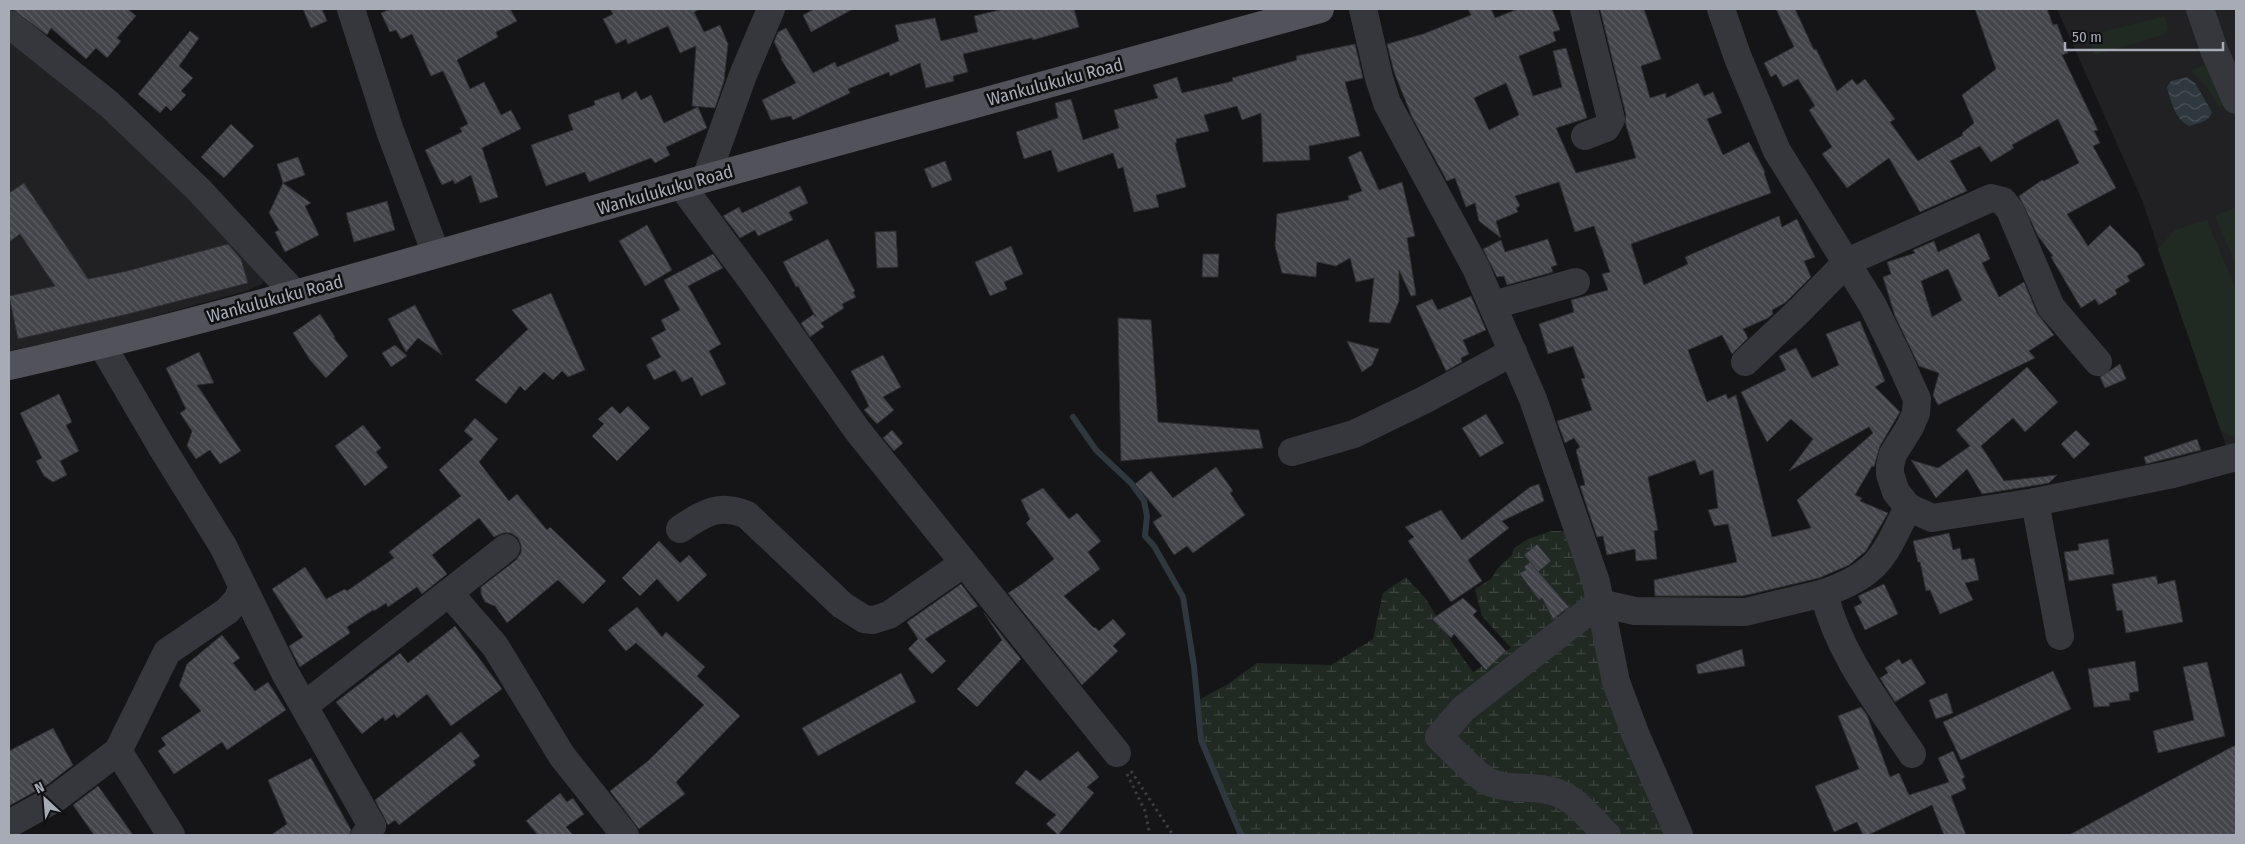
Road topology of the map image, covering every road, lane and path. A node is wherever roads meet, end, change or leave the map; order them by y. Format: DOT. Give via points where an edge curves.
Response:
graph roads {
  1 [pos="351,9"];
  2 [pos="771,9"];
  3 [pos="1320,9"];
  4 [pos="1363,9"];
  5 [pos="1584,9"];
  6 [pos="1721,9"];
  7 [pos="2200,9"];
  8 [pos="9,24"];
  9 [pos="2236,100"];
  10 [pos="1585,136"];
  11 [pos="694,181"];
  12 [pos="436,254"];
  13 [pos="1847,262"];
  14 [pos="1576,282"];
  15 [pos="295,294"];
  16 [pos="1493,305"];
  17 [pos="102,346"];
  18 [pos="1513,352"];
  19 [pos="1745,362"];
  20 [pos="2098,362"];
  21 [pos="9,366"];
  22 [pos="1292,452"];
  23 [pos="2236,457"];
  24 [pos="2036,502"];
  25 [pos="1908,507"];
  26 [pos="680,529"];
  27 [pos="506,548"];
  28 [pos="964,563"];
  29 [pos="243,587"];
  30 [pos="449,593"];
  31 [pos="1824,593"];
  32 [pos="1599,602"];
  33 [pos="2060,636"];
  34 [pos="305,705"];
  35 [pos="118,751"];
  36 [pos="1117,753"];
  37 [pos="1912,754"];
  38 [pos="9,824"];
  39 [pos="171,835"];
  40 [pos="365,835"];
  41 [pos="626,835"];
  42 [pos="1150,835"];
  43 [pos="1173,835"];
  44 [pos="1607,835"];
  45 [pos="1679,835"];
  1 -- 12 [label="street" via="390,131"];
  2 -- 11 [label="street"];
  3 -- 11 [label="main road, Wankulukuku Road"];
  4 -- 16 [label="street" via="1387,103"];
  5 -- 10 [label="street" via="1611,119 1606,128"];
  6 -- 13 [label="street" via="1777,151"];
  7 -- 9 [label="street"];
  8 -- 15 [label="street" via="109,104 199,190"];
  11 -- 12 [label="main road, Wankulukuku Road"];
  11 -- 28 [label="street" via="755,285 857,430"];
  12 -- 15 [label="main road, Wankulukuku Road"];
  13 -- 19 [label="street"];
  13 -- 20 [label="street" via="1986,199 2003,201 2010,210 2051,307"];
  13 -- 25 [label="street" via="1872,304 1917,399 1910,427 1893,454 1890,466 1896,492"];
  14 -- 16 [label="street"];
  15 -- 17 [label="main road, Wankulukuku Road"];
  16 -- 18 [label="street"];
  17 -- 21 [label="main road, Wankulukuku Road"];
  17 -- 29 [label="street" via="224,546"];
  18 -- 22 [label="street" via="1426,400 1354,434"];
  18 -- 32 [label="street" via="1533,399 1593,573"];
  23 -- 24 [label="street" via="2173,474"];
  24 -- 25 [label="street" via="1932,518"];
  24 -- 33 [label="street"];
  25 -- 31 [label="street" via="1878,562 1866,574"];
  26 -- 28 [label="street" via="706,512 725,509 747,515 842,605 864,619 889,615"];
  27 -- 30 [label="street"];
  28 -- 36 [label="street"];
  29 -- 34 [label="street"];
  29 -- 35 [label="street" via="227,611 167,652"];
  30 -- 34 [label="street"];
  30 -- 41 [label="street" via="495,646 562,756"];
  31 -- 32 [label="street" via="1745,612 1635,611"];
  31 -- 37 [label="street" via="1830,616 1856,670"];
  32 -- 44 [label="street" via="1463,709 1439,737 1486,780 1512,788 1558,793"];
  32 -- 45 [label="street" via="1616,682"];
  34 -- 40 [label="street" via="372,826"];
  35 -- 38 [label="street" via="56,798"];
  35 -- 39 [label="street"];
  36 -- 42 [label="path" via="1144,811"];
  36 -- 43 [label="path"];
}
